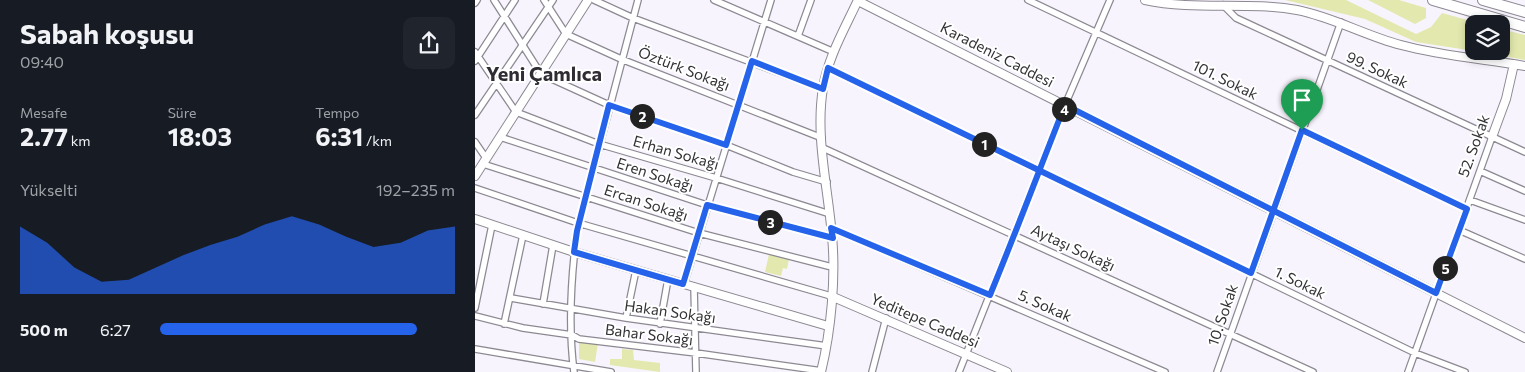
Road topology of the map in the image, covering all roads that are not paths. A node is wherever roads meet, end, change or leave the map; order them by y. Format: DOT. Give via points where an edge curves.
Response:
graph roads {
  1 [pos="494,0"];
  2 [pos="515,0"];
  3 [pos="544,0"];
  4 [pos="553,0"];
  5 [pos="588,0"];
  6 [pos="594,0"];
  7 [pos="638,0"];
  8 [pos="771,0"];
  9 [pos="811,0"];
  10 [pos="858,0"];
  11 [pos="1028,0"];
  12 [pos="1110,0"];
  13 [pos="1145,0"];
  14 [pos="1433,0"];
  15 [pos="1483,0"];
  16 [pos="717,1"];
  17 [pos="1223,5"];
  18 [pos="548,7"];
  19 [pos="1525,12"];
  20 [pos="504,16"];
  21 [pos="633,18"];
  22 [pos="764,22"];
  23 [pos="1341,22"];
  24 [pos="1525,27"];
  25 [pos="1096,32"];
  26 [pos="566,34"];
  27 [pos="798,36"];
  28 [pos="524,44"];
  29 [pos="835,52"];
  30 [pos="476,56"];
  31 [pos="621,59"];
  32 [pos="752,61"];
  33 [pos="1327,61"];
  34 [pos="1514,64"];
  35 [pos="1525,66"];
  36 [pos="828,68"];
  37 [pos="541,74"];
  38 [pos="496,83"];
  39 [pos="823,89"];
  40 [pos="738,103"];
  41 [pos="609,105"];
  42 [pos="1065,105"];
  43 [pos="516,112"];
  44 [pos="475,115"];
  45 [pos="1302,130"];
  46 [pos="500,137"];
  47 [pos="1492,137"];
  48 [pos="822,138"];
  49 [pos="475,142"];
  50 [pos="599,144"];
  51 [pos="726,145"];
  52 [pos="823,148"];
  53 [pos="1525,152"];
  54 [pos="485,161"];
  55 [pos="593,168"];
  56 [pos="1039,170"];
  57 [pos="1480,171"];
  58 [pos="475,176"];
  59 [pos="716,178"];
  60 [pos="827,182"];
  61 [pos="475,188"];
  62 [pos="1525,191"];
  63 [pos="585,197"];
  64 [pos="1470,200"];
  65 [pos="707,205"];
  66 [pos="1467,209"];
  67 [pos="1273,210"];
  68 [pos="830,214"];
  69 [pos="475,219"];
  70 [pos="1525,220"];
  71 [pos="579,223"];
  72 [pos="492,225"];
  73 [pos="831,228"];
  74 [pos="1459,230"];
  75 [pos="699,233"];
  76 [pos="523,235"];
  77 [pos="1015,235"];
  78 [pos="833,238"];
  79 [pos="553,245"];
  80 [pos="574,252"];
  81 [pos="692,256"];
  82 [pos="1525,259"];
  83 [pos="832,267"];
  84 [pos="636,270"];
  85 [pos="1251,273"];
  86 [pos="668,279"];
  87 [pos="683,284"];
  88 [pos="694,287"];
  89 [pos="1436,293"];
  90 [pos="990,295"];
  91 [pos="831,296"];
  92 [pos="511,298"];
  93 [pos="543,304"];
  94 [pos="475,308"];
  95 [pos="571,310"];
  96 [pos="475,316"];
  97 [pos="625,318"];
  98 [pos="886,318"];
  99 [pos="504,324"];
  100 [pos="660,324"];
  101 [pos="829,326"];
  102 [pos="695,327"];
  103 [pos="1230,334"];
  104 [pos="572,335"];
  105 [pos="1525,338"];
  106 [pos="827,346"];
  107 [pos="475,349"];
  108 [pos="696,353"];
  109 [pos="1415,353"];
  110 [pos="966,354"];
  111 [pos="574,369"];
  112 [pos="611,372"];
  113 [pos="696,372"];
  114 [pos="822,372"];
  115 [pos="872,372"];
  116 [pos="959,372"];
  117 [pos="1007,372"];
  118 [pos="1165,372"];
  119 [pos="1217,372"];
  120 [pos="1313,372"];
  121 [pos="1408,372"];
  122 [pos="1465,372"];
  1 -- 20 [label="street"];
  2 -- 20 [label="street"];
  3 -- 18 [label="street"];
  4 -- 18 [label="street"];
  5 -- 26 [label="street"];
  6 -- 21 [label="street"];
  7 -- 21 [label="street"];
  8 -- 22 [label="street"];
  9 -- 27 [label="street"];
  10 -- 29 [label="street"];
  10 -- 42 [label="street, Karadeniz Caddesi"];
  11 -- 25 [label="street, 101. Sokak"];
  12 -- 25 [label="street"];
  13 -- 17 [label="street"];
  14 -- 24 [label="highway"];
  15 -- 19 [label="highway"];
  16 -- 22 [label="street"];
  17 -- 23 [label="street" via="1253,4 1298,10"];
  17 -- 33 [label="street, 99. Sokak" via="1236,18"];
  18 -- 26 [label="street"];
  18 -- 28 [label="street"];
  20 -- 28 [label="street"];
  20 -- 30 [label="street"];
  21 -- 31 [label="street"];
  21 -- 32 [label="street"];
  22 -- 27 [label="street"];
  22 -- 32 [label="street"];
  23 -- 33 [label="street, 10. Sokak"];
  23 -- 34 [label="street" via="1399,45"];
  25 -- 42 [label="street"];
  25 -- 45 [label="street, 101. Sokak"];
  26 -- 31 [label="street, Öztürk Sokağı"];
  26 -- 37 [label="street"];
  27 -- 29 [label="street"];
  28 -- 37 [label="street"];
  28 -- 38 [label="street"];
  29 -- 36 [label="street"];
  30 -- 38 [label="street"];
  31 -- 40 [label="street, Öztürk Sokağı"];
  31 -- 41 [label="street"];
  32 -- 39 [label="street"];
  32 -- 40 [label="street"];
  33 -- 45 [label="street, 10. Sokak"];
  33 -- 47 [label="street, 99. Sokak"];
  34 -- 35 [label="street"];
  34 -- 47 [label="street, 52. Sokak"];
  36 -- 39 [label="street"];
  36 -- 56 [label="street, 1. Sokak"];
  37 -- 41 [label="street"];
  37 -- 43 [label="street"];
  38 -- 43 [label="street"];
  38 -- 44 [label="street"];
  39 -- 48 [label="street"];
  40 -- 48 [label="street, Öztürk Sokağı"];
  40 -- 51 [label="street"];
  41 -- 50 [label="street"];
  41 -- 51 [label="street"];
  42 -- 56 [label="street"];
  42 -- 67 [label="street, Karadeniz Caddesi"];
  43 -- 46 [label="street"];
  43 -- 50 [label="street, Erhan Sokağı"];
  45 -- 66 [label="street, 101. Sokak"];
  45 -- 67 [label="street, 10. Sokak"];
  46 -- 54 [label="street"];
  46 -- 55 [label="street, Eren Sokağı"];
  47 -- 53 [label="street, 99. Sokak"];
  47 -- 57 [label="street, 52. Sokak"];
  48 -- 52 [label="street"];
  49 -- 54 [label="street"];
  50 -- 55 [label="street"];
  50 -- 59 [label="street, Erhan Sokağı"];
  51 -- 59 [label="street"];
  51 -- 60 [label="street"];
  52 -- 60 [label="street"];
  52 -- 77 [label="street, Aytaşı Sokağı"];
  54 -- 58 [label="street"];
  54 -- 63 [label="street, Ercan Sokağı"];
  55 -- 63 [label="street"];
  55 -- 65 [label="street, Eren Sokağı"];
  56 -- 77 [label="street"];
  56 -- 85 [label="street, 1. Sokak"];
  57 -- 62 [label="street"];
  57 -- 64 [label="street, 52. Sokak"];
  59 -- 65 [label="street"];
  59 -- 68 [label="street, Erhan Sokağı"];
  60 -- 68 [label="street"];
  61 -- 71 [label="street"];
  63 -- 71 [label="street"];
  63 -- 75 [label="street, Ercan Sokağı"];
  64 -- 66 [label="street, 52. Sokak"];
  64 -- 70 [label="street"];
  65 -- 75 [label="street"];
  65 -- 78 [label="street, Eren Sokağı"];
  66 -- 74 [label="street, 52. Sokak"];
  67 -- 85 [label="street, 10. Sokak"];
  67 -- 89 [label="street, Karadeniz Caddesi"];
  68 -- 73 [label="street"];
  69 -- 72 [label="street"];
  71 -- 80 [label="street"];
  71 -- 81 [label="street"];
  72 -- 76 [label="street"];
  72 -- 94 [label="street"];
  73 -- 78 [label="street"];
  73 -- 90 [label="street, 5. Sokak"];
  74 -- 82 [label="street"];
  74 -- 89 [label="street, 52. Sokak"];
  75 -- 81 [label="street"];
  75 -- 83 [label="street, Ercan Sokağı"];
  76 -- 79 [label="street"];
  76 -- 92 [label="street"];
  77 -- 90 [label="street"];
  77 -- 103 [label="street, Aytaşı Sokağı"];
  78 -- 83 [label="street"];
  79 -- 80 [label="street"];
  79 -- 93 [label="street"];
  80 -- 84 [label="street"];
  80 -- 95 [label="street"];
  81 -- 87 [label="street"];
  81 -- 91 [label="street"];
  83 -- 91 [label="street"];
  84 -- 86 [label="street"];
  84 -- 97 [label="street"];
  85 -- 103 [label="street, 10. Sokak"];
  85 -- 109 [label="street, 1. Sokak"];
  86 -- 87 [label="street"];
  86 -- 100 [label="street"];
  87 -- 88 [label="street"];
  88 -- 101 [label="street"];
  88 -- 102 [label="street"];
  89 -- 105 [label="street, Karadeniz Caddesi"];
  89 -- 109 [label="street, 52. Sokak"];
  90 -- 110 [label="street"];
  90 -- 118 [label="street, 5. Sokak"];
  91 -- 98 [label="street, Yeditepe Caddesi"];
  91 -- 101 [label="street"];
  92 -- 93 [label="street, Hakan Sokağı"];
  92 -- 99 [label="street"];
  93 -- 95 [label="street, Hakan Sokağı"];
  95 -- 97 [label="street, Hakan Sokağı"];
  95 -- 104 [label="street"];
  96 -- 99 [label="street, Bahar Sokağı"];
  97 -- 100 [label="street, Hakan Sokağı"];
  98 -- 110 [label="street, Yeditepe Caddesi"];
  98 -- 115 [label="street"];
  99 -- 104 [label="street, Bahar Sokağı"];
  100 -- 102 [label="street, Hakan Sokağı"];
  101 -- 106 [label="street"];
  102 -- 106 [label="street, Hakan Sokağı"];
  102 -- 108 [label="street"];
  103 -- 119 [label="street, 10. Sokak"];
  103 -- 120 [label="street, Aytaşı Sokağı"];
  104 -- 108 [label="street, Bahar Sokağı" via="579,339"];
  104 -- 111 [label="street"];
  106 -- 114 [label="street"];
  107 -- 111 [label="street"];
  108 -- 113 [label="street"];
  108 -- 114 [label="street, Bahar Sokağı"];
  109 -- 121 [label="street, 52. Sokak"];
  109 -- 122 [label="street, 1. Sokak"];
  110 -- 116 [label="street"];
  110 -- 117 [label="street, Yeditepe Caddesi"];
  111 -- 112 [label="street"];
}
